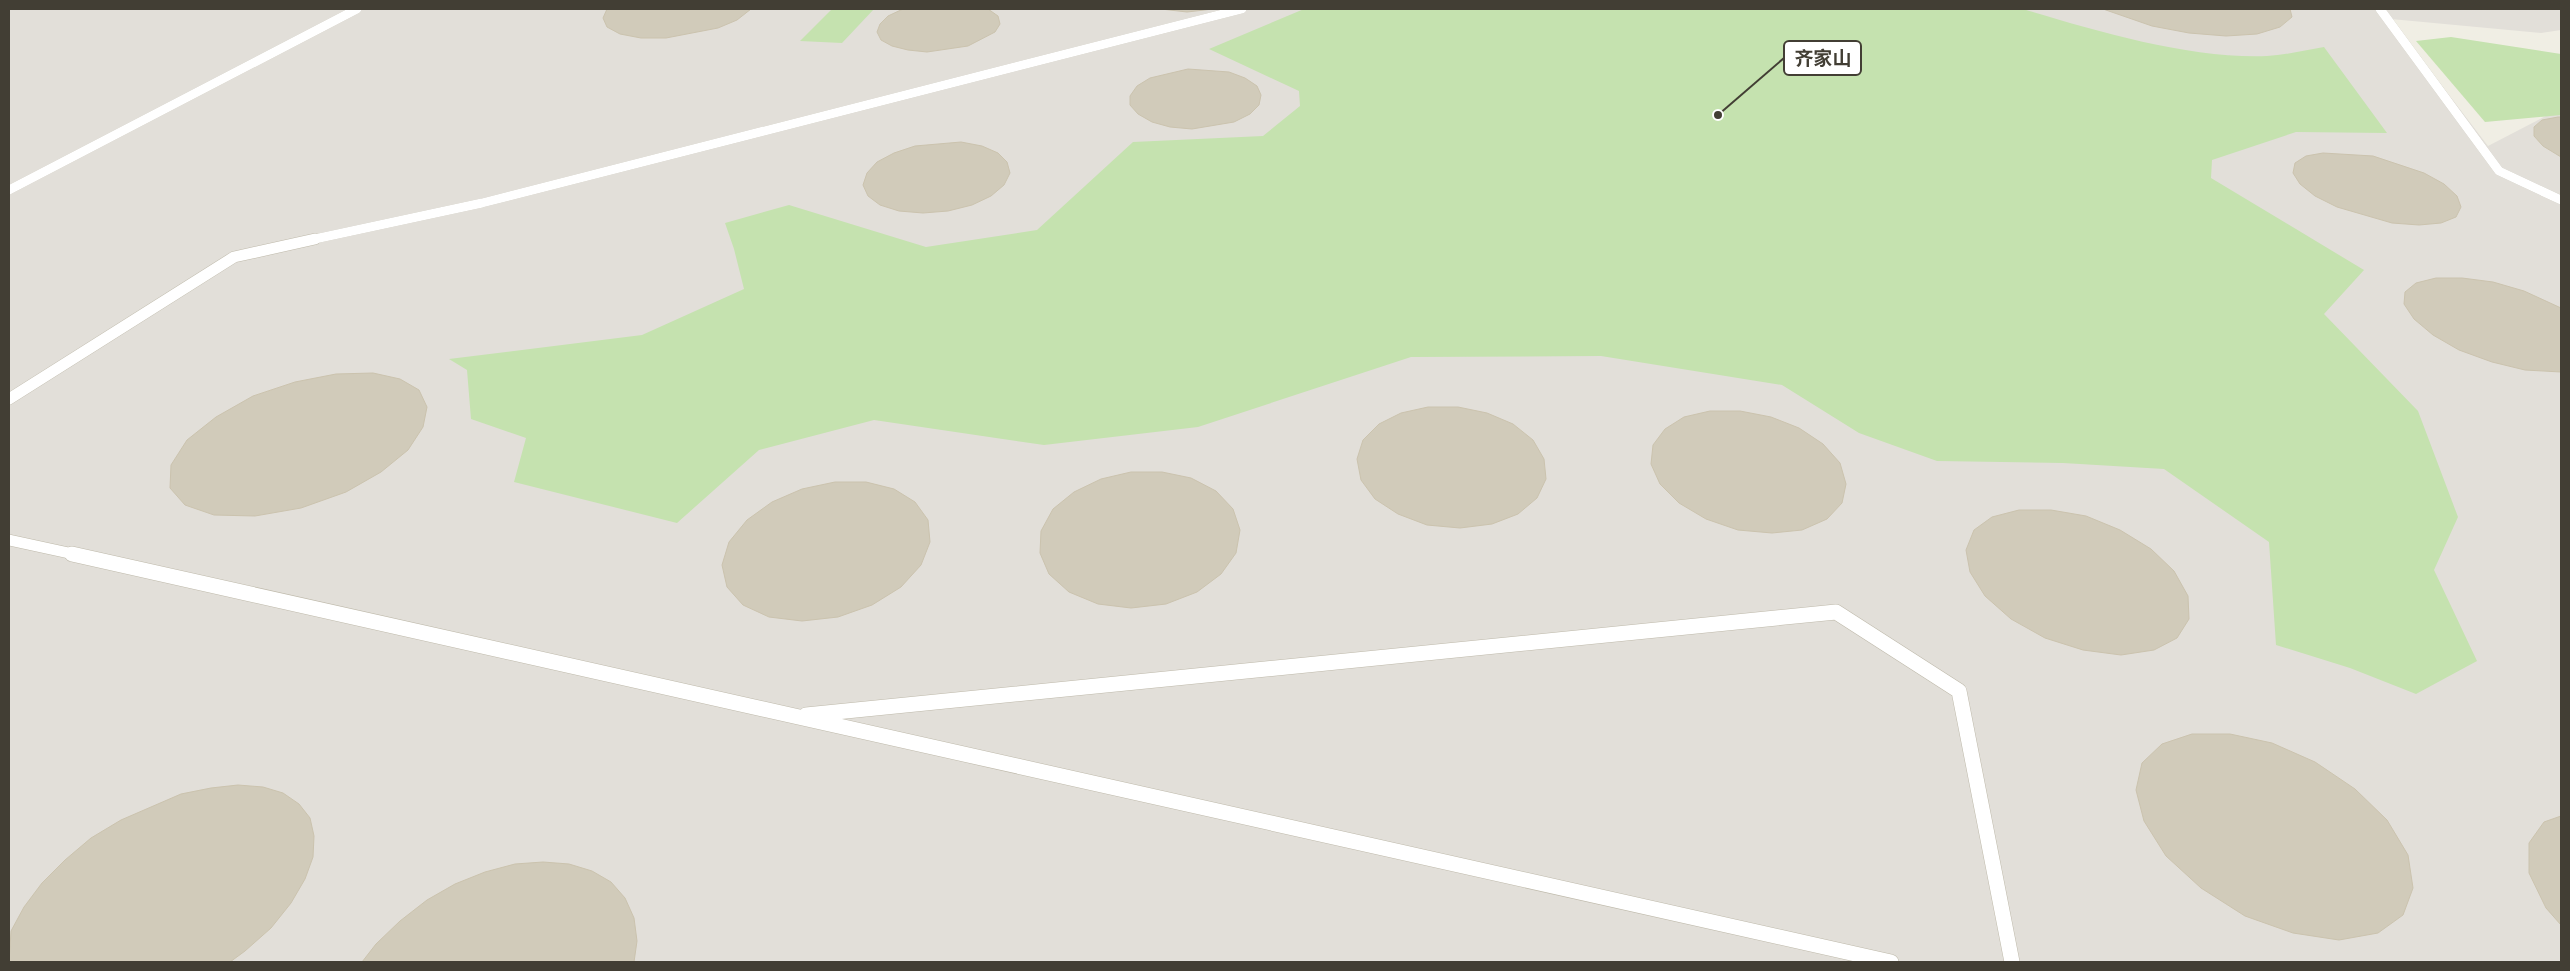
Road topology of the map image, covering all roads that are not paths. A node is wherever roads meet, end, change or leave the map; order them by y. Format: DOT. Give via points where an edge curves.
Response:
graph roads {
  1 [pos="357,9"];
  2 [pos="1242,9"];
  3 [pos="2380,9"];
  4 [pos="9,190"];
  5 [pos="2561,200"];
  6 [pos="9,399"];
  7 [pos="9,540"];
  8 [pos="794,716"];
  9 [pos="1891,962"];
  10 [pos="2012,962"];
  1 -- 4 [label="lane"];
  2 -- 6 [label="lane" via="482,203 234,257"];
  3 -- 5 [label="lane" via="2499,171"];
  7 -- 8 [label="lane"];
  8 -- 9 [label="lane"];
  8 -- 10 [label="lane" via="1836,612 1959,691"];
}
